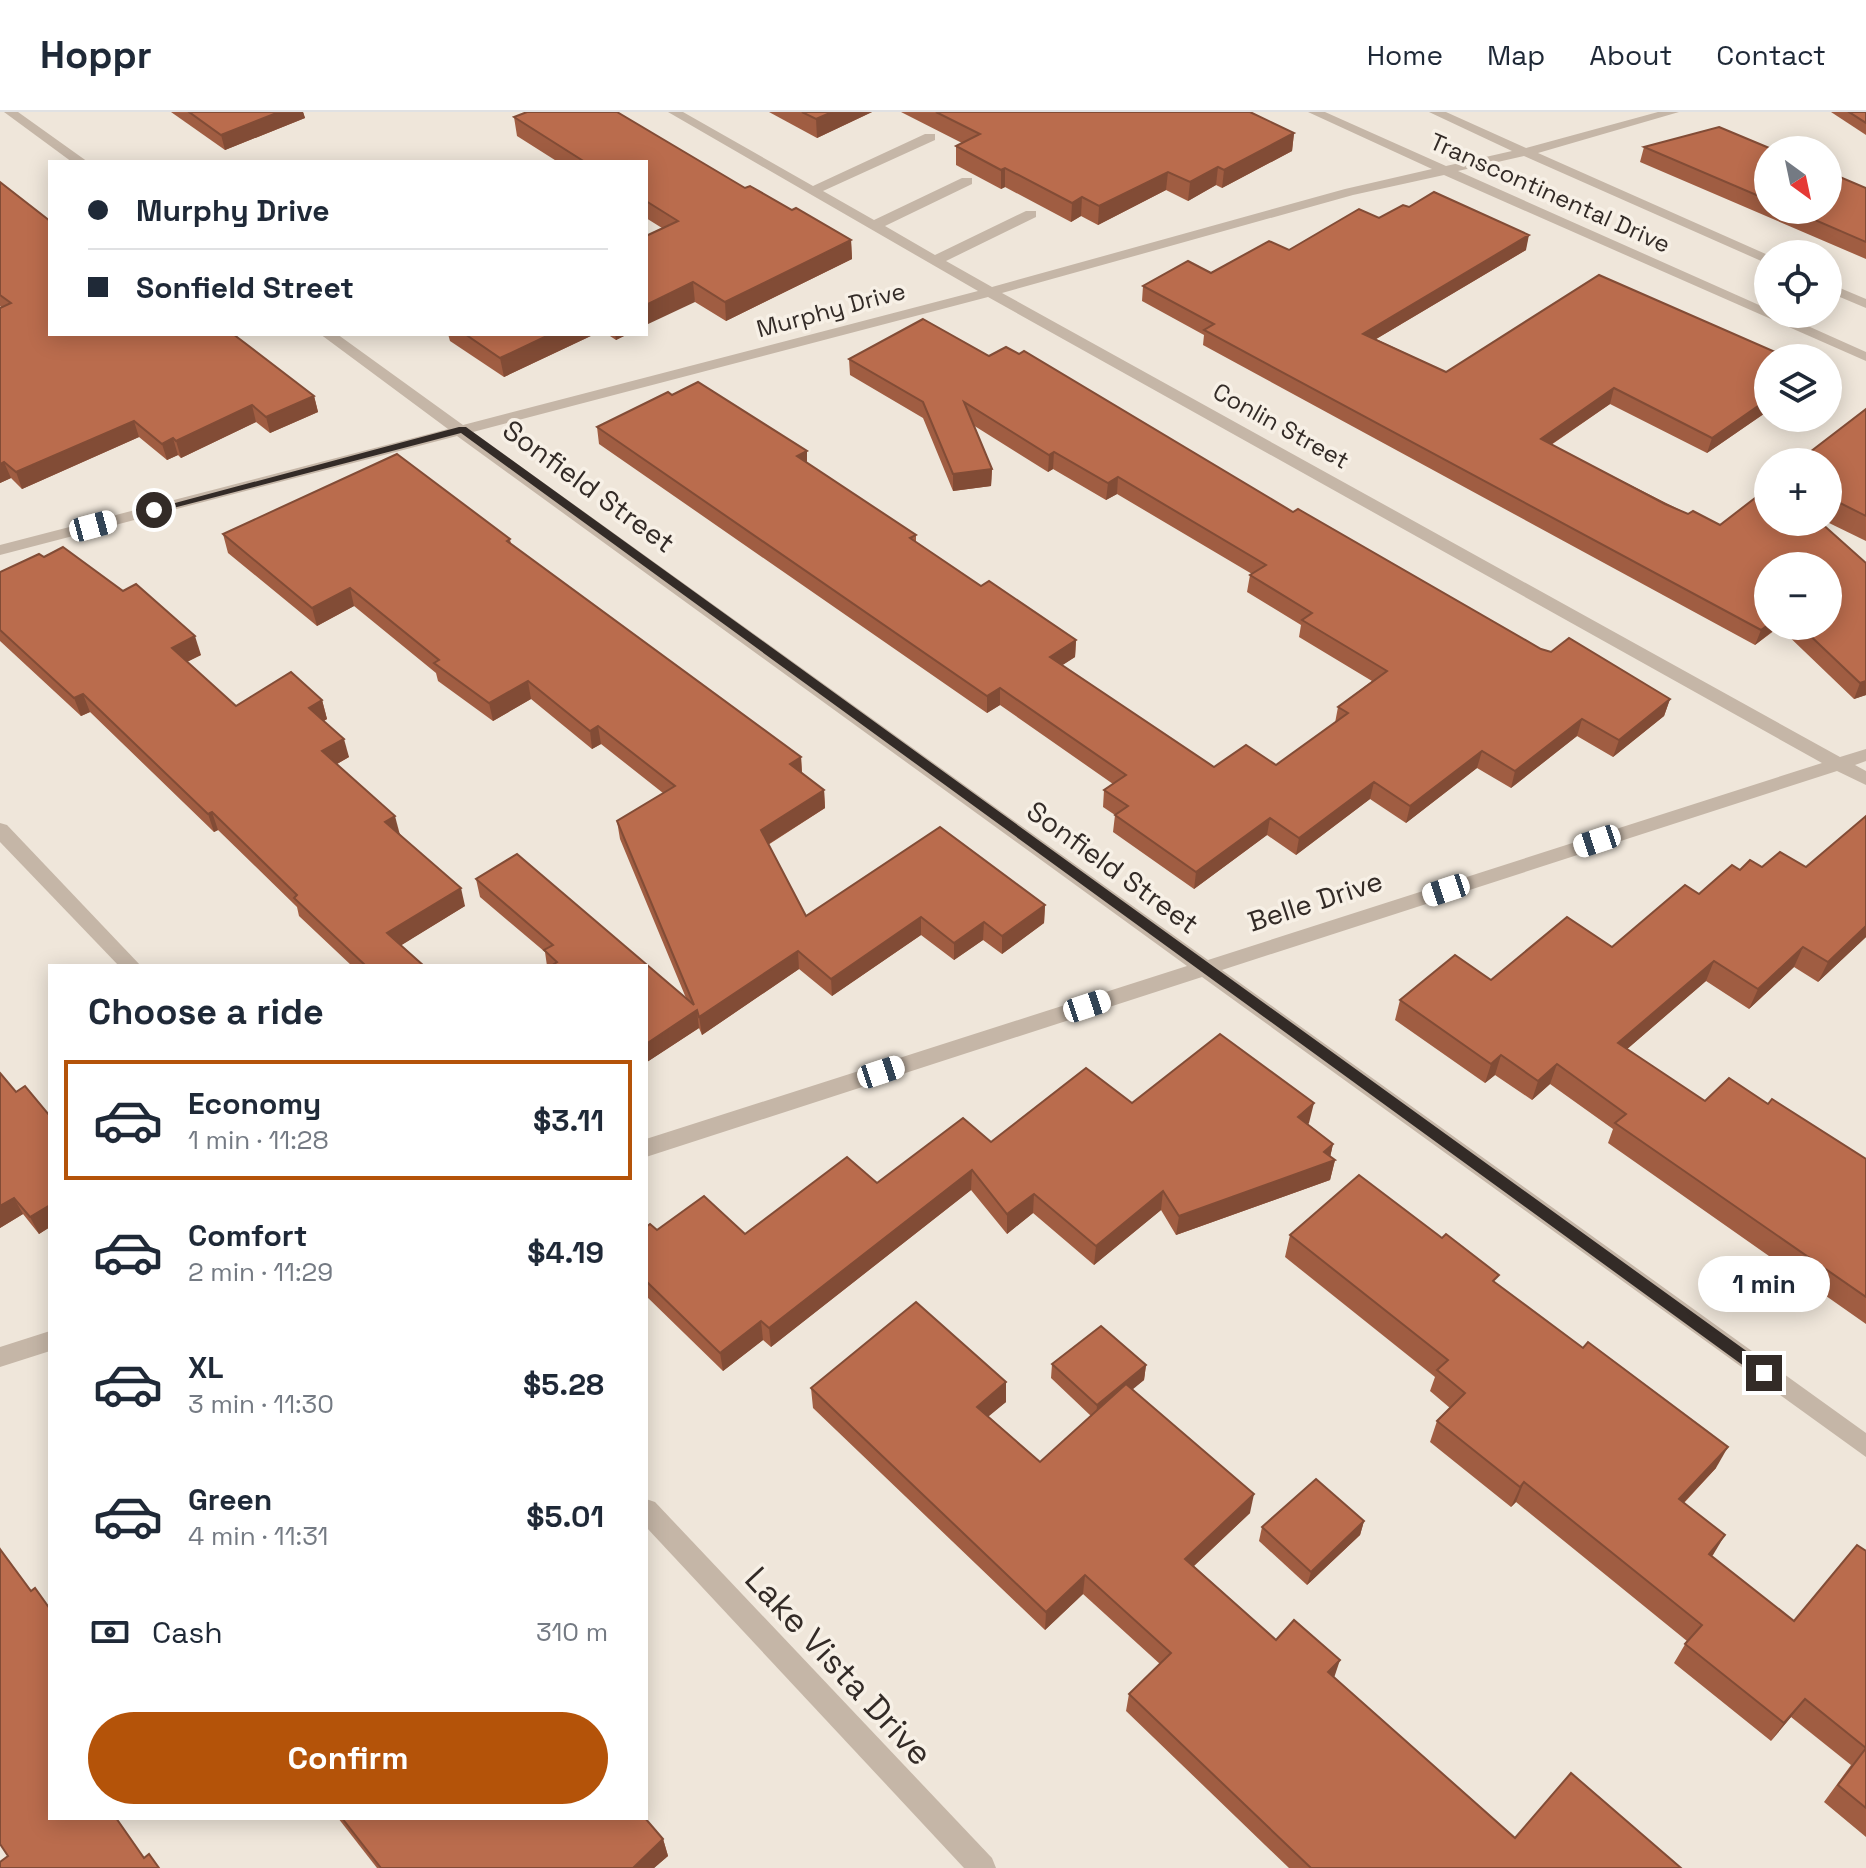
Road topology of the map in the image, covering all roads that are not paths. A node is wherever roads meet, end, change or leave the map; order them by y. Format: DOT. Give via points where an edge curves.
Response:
graph roads {
  1 [pos="10,112"];
  2 [pos="674,112"];
  3 [pos="1314,112"];
  4 [pos="1435,112"];
  5 [pos="1673,112"];
  6 [pos="930,137"];
  7 [pos="1525,152"];
  8 [pos="78,160"];
  9 [pos="1443,170"];
  10 [pos="967,181"];
  11 [pos="813,191"];
  12 [pos="1031,214"];
  13 [pos="874,226"];
  14 [pos="1754,254"];
  15 [pos="934,261"];
  16 [pos="990,292"];
  17 [pos="1842,293"];
  18 [pos="1866,304"];
  19 [pos="1754,308"];
  20 [pos="1800,328"];
  21 [pos="330,336"];
  22 [pos="1866,357"];
  23 [pos="463,429"];
  24 [pos="0,550"];
  25 [pos="1866,755"];
  26 [pos="1838,764"];
  27 [pos="1866,779"];
  28 [pos="0,830"];
  29 [pos="129,964"];
  30 [pos="1205,968"];
  31 [pos="648,1147"];
  32 [pos="48,1342"];
  33 [pos="0,1357"];
  34 [pos="1866,1446"];
  35 [pos="648,1512"];
  36 [pos="982,1868"];
  1 -- 8 [label="street"];
  2 -- 11 [label="street, Conlin Street"];
  3 -- 9 [label="street, Transcontinental Drive"];
  4 -- 7 [label="street, Transcontinental Drive"];
  5 -- 7 [label="street, Murphy Drive"];
  6 -- 11 [label="street"];
  7 -- 9 [label="street, Murphy Drive"];
  7 -- 14 [label="street, Transcontinental Drive"];
  9 -- 16 [label="street, Murphy Drive"];
  9 -- 19 [label="street, Transcontinental Drive"];
  10 -- 13 [label="street"];
  11 -- 13 [label="street, Conlin Street"];
  12 -- 15 [label="street"];
  13 -- 15 [label="street, Conlin Street"];
  15 -- 16 [label="street, Conlin Street"];
  16 -- 23 [label="street, Murphy Drive"];
  16 -- 26 [label="street, Conlin Street"];
  17 -- 18 [label="street"];
  20 -- 22 [label="street, Transcontinental Drive"];
  21 -- 23 [label="street, Sonfield Street"];
  23 -- 24 [label="street, Murphy Drive"];
  23 -- 30 [label="street, Sonfield Street"];
  25 -- 26 [label="street, Belle Drive"];
  26 -- 27 [label="street, Conlin Street"];
  26 -- 30 [label="street, Belle Drive"];
  28 -- 29 [label="street"];
  30 -- 31 [label="street, Belle Drive"];
  30 -- 34 [label="street, Sonfield Street"];
  32 -- 33 [label="street"];
  35 -- 36 [label="street, Lake Vista Drive"];
}
